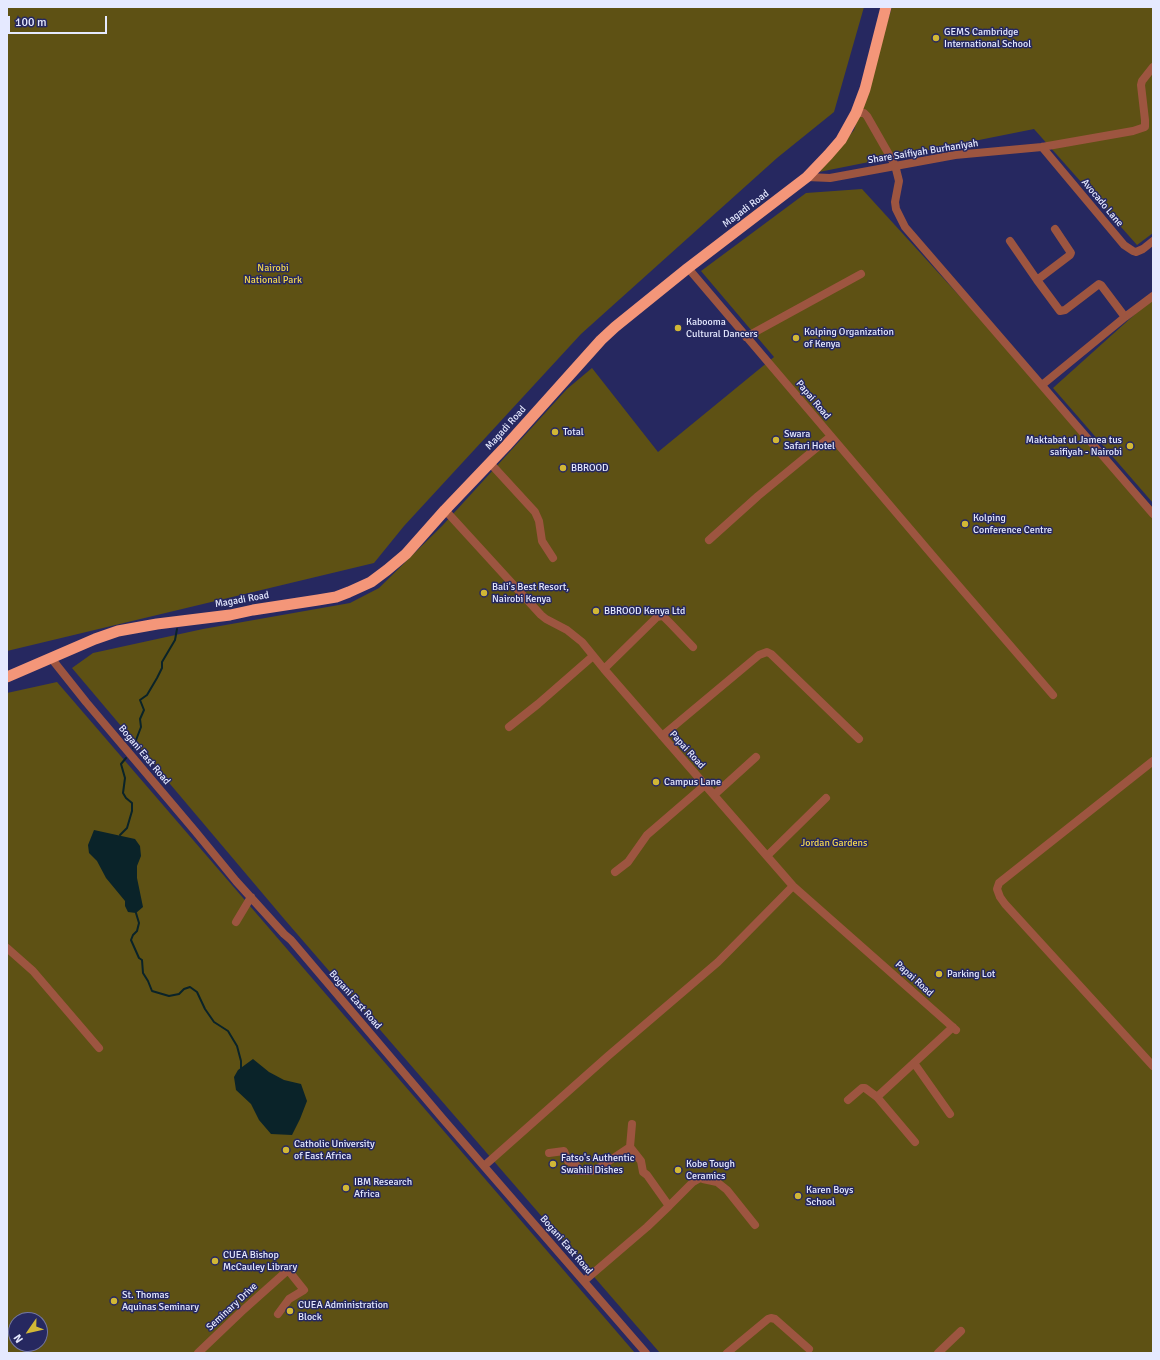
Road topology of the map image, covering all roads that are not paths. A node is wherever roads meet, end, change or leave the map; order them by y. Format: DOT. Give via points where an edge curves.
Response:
graph roads {
  1 [pos="886,7"];
  2 [pos="1153,67"];
  3 [pos="856,113"];
  4 [pos="1042,147"];
  5 [pos="895,165"];
  6 [pos="807,177"];
  7 [pos="1055,228"];
  8 [pos="1153,240"];
  9 [pos="1010,241"];
  10 [pos="688,268"];
  11 [pos="861,274"];
  12 [pos="1037,280"];
  13 [pos="1153,296"];
  14 [pos="1125,317"];
  15 [pos="746,337"];
  16 [pos="1042,385"];
  17 [pos="831,436"];
  18 [pos="490,463"];
  19 [pos="445,510"];
  20 [pos="1153,514"];
  21 [pos="709,540"];
  22 [pos="553,558"];
  23 [pos="693,647"];
  24 [pos="593,656"];
  25 [pos="51,658"];
  26 [pos="604,670"];
  27 [pos="7,677"];
  28 [pos="1053,695"];
  29 [pos="509,727"];
  30 [pos="662,736"];
  31 [pos="859,739"];
  32 [pos="756,757"];
  33 [pos="1153,761"];
  34 [pos="705,785"];
  35 [pos="714,795"];
  36 [pos="826,798"];
  37 [pos="767,856"];
  38 [pos="615,872"];
  39 [pos="793,886"];
  40 [pos="251,897"];
  41 [pos="236,922"];
  42 [pos="7,948"];
  43 [pos="99,1048"];
  44 [pos="914,1064"];
  45 [pos="1153,1066"];
  46 [pos="878,1097"];
  47 [pos="848,1100"];
  48 [pos="950,1114"];
  49 [pos="632,1124"];
  50 [pos="915,1142"];
  51 [pos="630,1147"];
  52 [pos="549,1152"];
  53 [pos="484,1166"];
  54 [pos="669,1206"];
  55 [pos="755,1225"];
  56 [pos="584,1281"];
  57 [pos="278,1314"];
  58 [pos="960,1331"];
  59 [pos="809,1349"];
  60 [pos="198,1353"];
  61 [pos="646,1353"];
  62 [pos="728,1353"];
  63 [pos="938,1353"];
  1 -- 3 [label="highway, Magadi Road" via="865,89"];
  2 -- 4 [label="street, Share Saifiyah Burhaniyah" via="1141,85 1145,127"];
  3 -- 5 [label="street" via="864,113 867,116"];
  3 -- 6 [label="highway, Magadi Road" via="841,140"];
  4 -- 5 [label="street, Share Saifiyah Burhaniyah" via="955,155"];
  4 -- 8 [label="street, Avocado Lane" via="1124,245 1136,252"];
  5 -- 6 [label="street, Share Saifiyah Burhaniyah" via="830,178"];
  5 -- 16 [label="street" via="899,181 896,209 905,227"];
  6 -- 10 [label="highway, Magadi Road"];
  7 -- 12 [label="street" via="1071,253"];
  9 -- 12 [label="street"];
  10 -- 15 [label="street, Papai Road"];
  10 -- 18 [label="highway, Magadi Road" via="614,327"];
  11 -- 15 [label="street"];
  12 -- 14 [label="street" via="1061,311 1099,284"];
  13 -- 14 [label="street"];
  14 -- 16 [label="street"];
  15 -- 17 [label="street, Papai Road"];
  16 -- 20 [label="street"];
  17 -- 21 [label="street"];
  17 -- 28 [label="street, Papai Road"];
  18 -- 19 [label="highway, Magadi Road"];
  18 -- 22 [label="street" via="535,512 539,520 542,541"];
  19 -- 24 [label="street, Papai Road" via="546,620 577,637"];
  19 -- 25 [label="highway, Magadi Road" via="406,554 371,582 349,592 230,615 118,631"];
  23 -- 26 [label="street" via="661,616"];
  24 -- 26 [label="street, Papai Road"];
  24 -- 29 [label="street"];
  25 -- 27 [label="highway, Magadi Road"];
  25 -- 40 [label="street, Bogani East Road"];
  26 -- 30 [label="street, Papai Road"];
  30 -- 31 [label="street" via="759,655 767,652"];
  30 -- 34 [label="street, Papai Road"];
  32 -- 35 [label="street"];
  33 -- 45 [label="street" via="999,883 998,889 1006,904"];
  34 -- 35 [label="street, Papai Road"];
  34 -- 38 [label="street" via="647,835 628,862"];
  35 -- 37 [label="street, Papai Road"];
  36 -- 37 [label="street"];
  37 -- 39 [label="street, Papai Road"];
  39 -- 44 [label="street, Papai Road" via="955,1029"];
  39 -- 53 [label="street" via="718,962"];
  40 -- 41 [label="street"];
  40 -- 53 [label="street, Bogani East Road" via="291,940"];
  42 -- 43 [label="street" via="33,971"];
  44 -- 46 [label="street"];
  44 -- 48 [label="street"];
  46 -- 47 [label="street" via="864,1088"];
  46 -- 50 [label="street"];
  49 -- 51 [label="street"];
  51 -- 52 [label="street" via="597,1169 587,1171 578,1171 577,1166 568,1161 564,1151"];
  51 -- 54 [label="street" via="641,1162 643,1172"];
  53 -- 56 [label="street, Bogani East Road"];
  54 -- 55 [label="street" via="693,1182 703,1178 716,1182 727,1190"];
  54 -- 56 [label="street"];
  56 -- 61 [label="street, Bogani East Road"];
  57 -- 60 [label="street, Seminary Drive" via="289,1299 304,1290 288,1270"];
  58 -- 63 [label="street"];
  59 -- 62 [label="street" via="777,1320 771,1318"];
}
